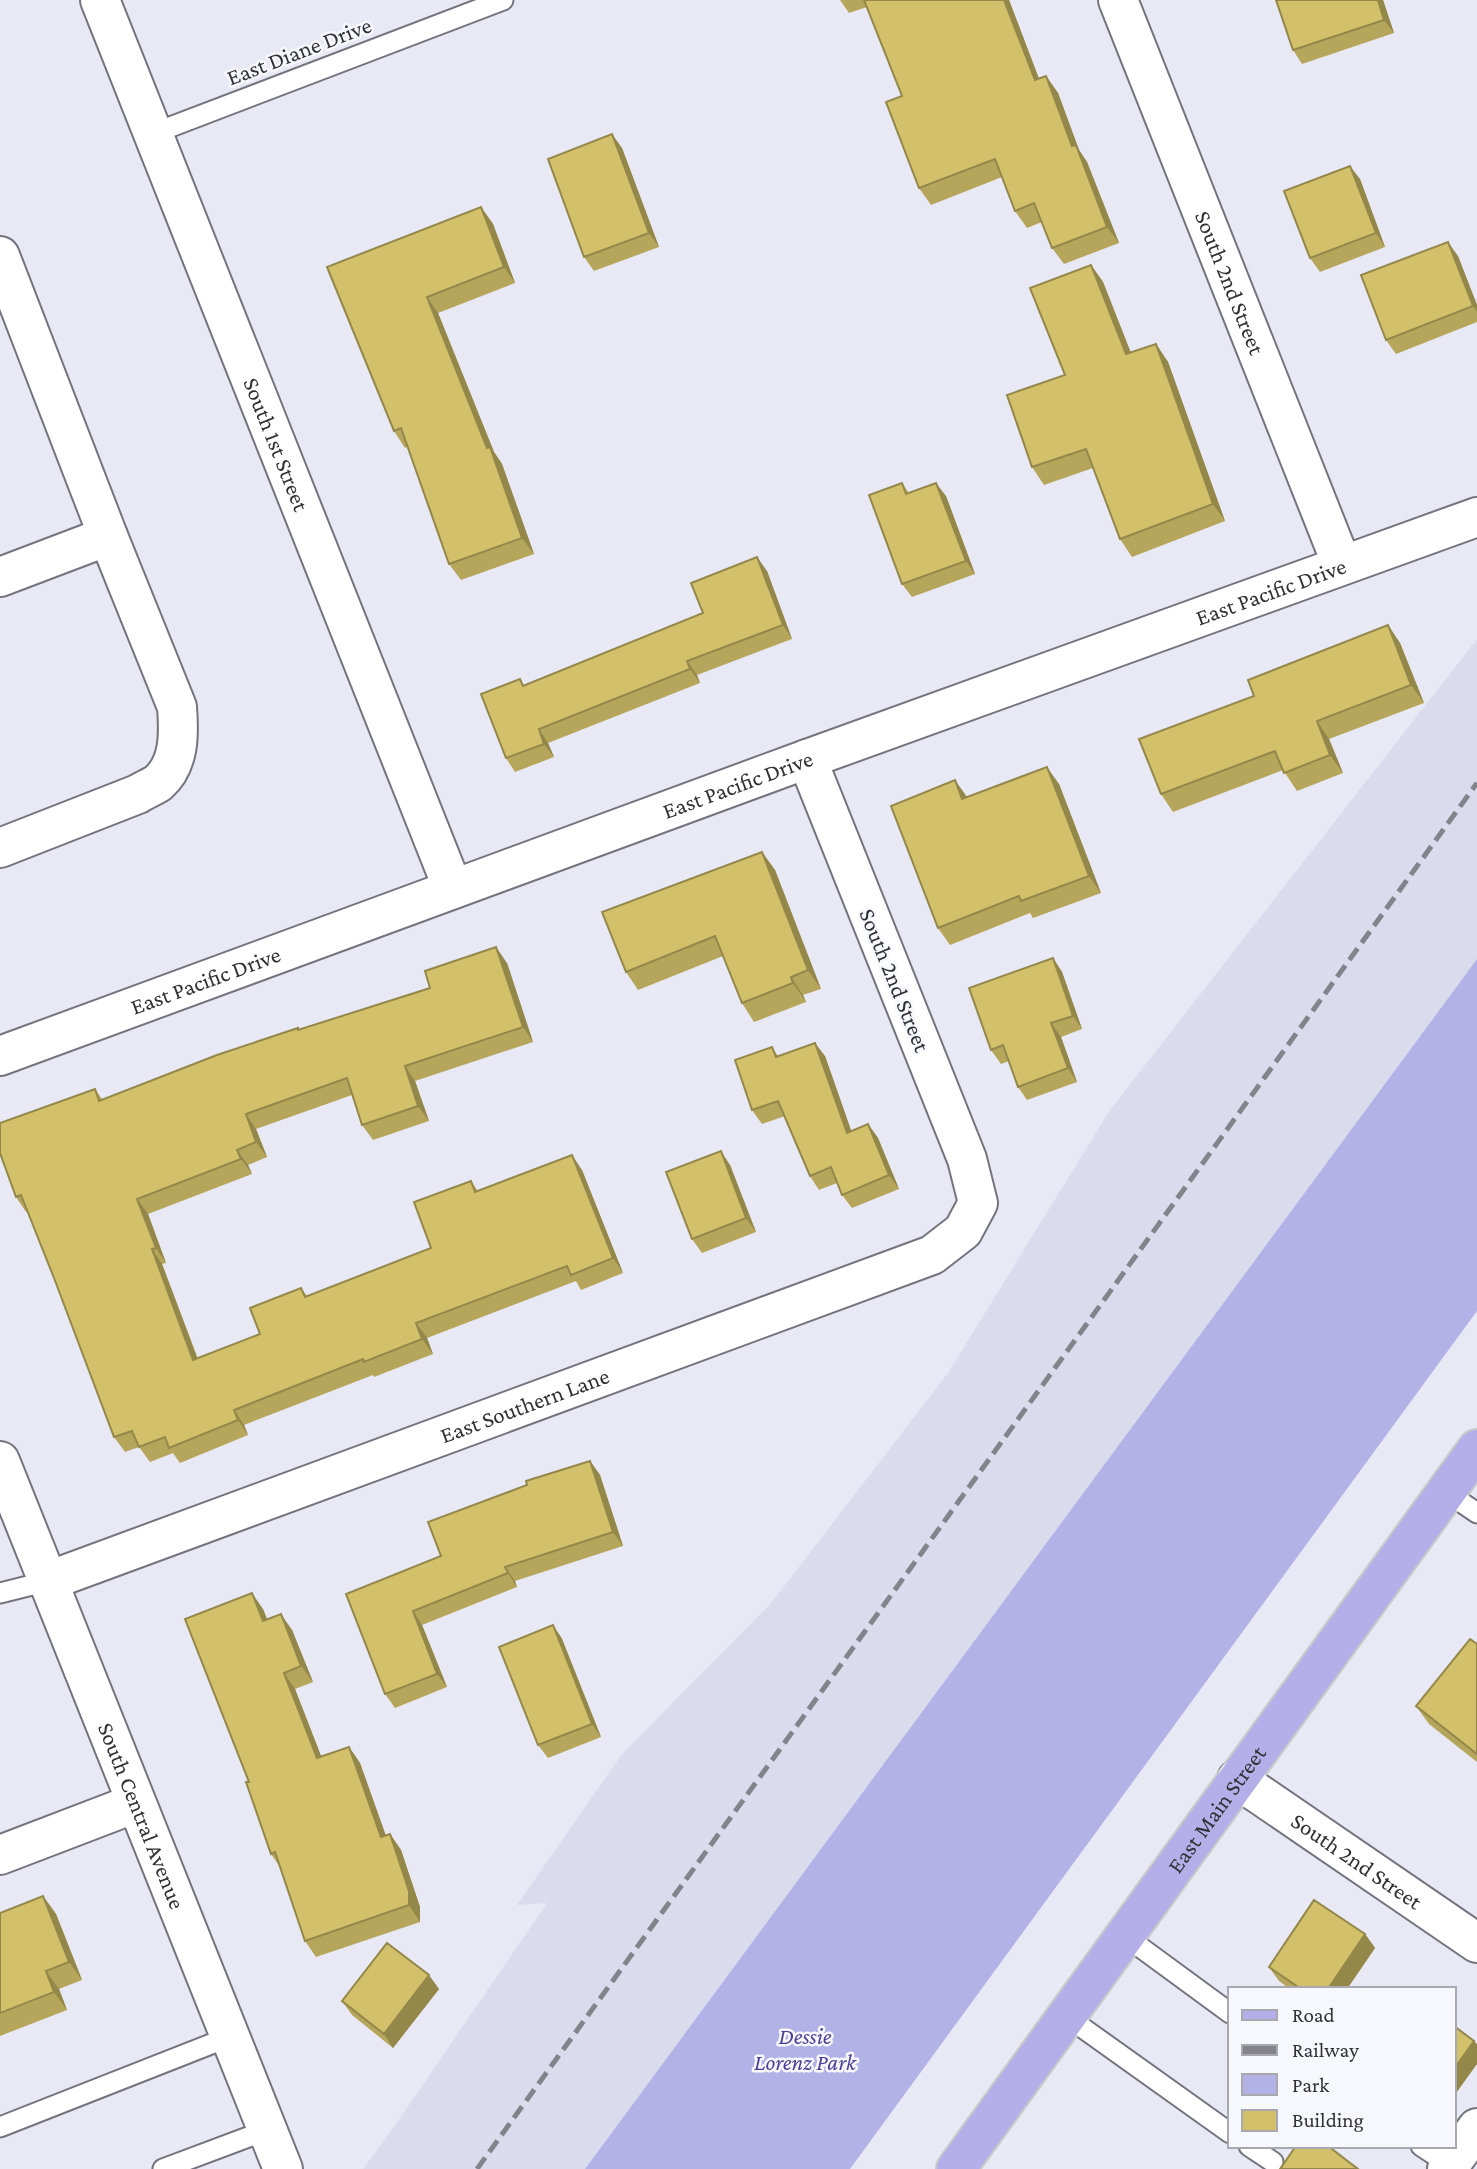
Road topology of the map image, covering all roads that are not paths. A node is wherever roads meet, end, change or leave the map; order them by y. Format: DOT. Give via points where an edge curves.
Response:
graph roads {
  1 [pos="100,0"];
  2 [pos="503,0"];
  3 [pos="1118,0"];
  4 [pos="152,134"];
  5 [pos="0,256"];
  6 [pos="1477,517"];
  7 [pos="108,536"];
  8 [pos="1342,565"];
  9 [pos="0,577"];
  10 [pos="807,759"];
  11 [pos="0,848"];
  12 [pos="453,889"];
  13 [pos="0,1056"];
  14 [pos="978,1202"];
  15 [pos="1477,1449"];
  16 [pos="0,1461"];
  17 [pos="1446,1492"];
  18 [pos="1477,1513"];
  19 [pos="48,1581"];
  20 [pos="0,1593"];
  21 [pos="1237,1779"];
  22 [pos="136,1803"];
  23 [pos="0,1855"];
  24 [pos="1125,1936"];
  25 [pos="1477,1943"];
  26 [pos="1228,2012"];
  27 [pos="1066,2016"];
  28 [pos="229,2037"];
  29 [pos="0,2127"];
  30 [pos="1477,2128"];
  31 [pos="267,2130"];
  32 [pos="1228,2132"];
  33 [pos="1456,2146"];
  34 [pos="1253,2148"];
  35 [pos="1453,2148"];
  36 [pos="1439,2160"];
  37 [pos="1273,2162"];
  38 [pos="163,2169"];
  39 [pos="283,2169"];
  40 [pos="956,2169"];
  1 -- 4 [label="street, South 1st Street"];
  2 -- 4 [label="lane, East Diane Drive"];
  3 -- 8 [label="street, South 2nd Street"];
  4 -- 12 [label="street, South 1st Street"];
  5 -- 7 [label="street"];
  6 -- 8 [label="street, East Pacific Drive"];
  7 -- 9 [label="street"];
  7 -- 11 [label="street" via="177,707 179,734 173,762 159,782 138,794"];
  8 -- 10 [label="street, East Pacific Drive"];
  10 -- 12 [label="street, East Pacific Drive"];
  10 -- 14 [label="street, South 2nd Street" via="967,1159"];
  12 -- 13 [label="street, East Pacific Drive"];
  14 -- 19 [label="street, East Southern Lane" via="963,1231 932,1255"];
  15 -- 17 [label="main road, East Main Street"];
  16 -- 19 [label="street, South Central Avenue"];
  17 -- 18 [label="lane"];
  17 -- 21 [label="main road, East Main Street"];
  19 -- 20 [label="lane"];
  19 -- 22 [label="street, South Central Avenue"];
  21 -- 24 [label="main road, East Main Street"];
  21 -- 25 [label="street, South 2nd Street"];
  22 -- 23 [label="street"];
  22 -- 28 [label="street, South Central Avenue"];
  24 -- 26 [label="lane"];
  24 -- 27 [label="main road, East Main Street"];
  27 -- 32 [label="lane"];
  27 -- 40 [label="main road, East Main Street"];
  28 -- 29 [label="lane"];
  28 -- 31 [label="street, South Central Avenue"];
  30 -- 33 [label="street"];
  31 -- 38 [label="lane"];
  31 -- 39 [label="street, South Central Avenue"];
  34 -- 37 [label="lane"];
  35 -- 36 [label="street"];
}
